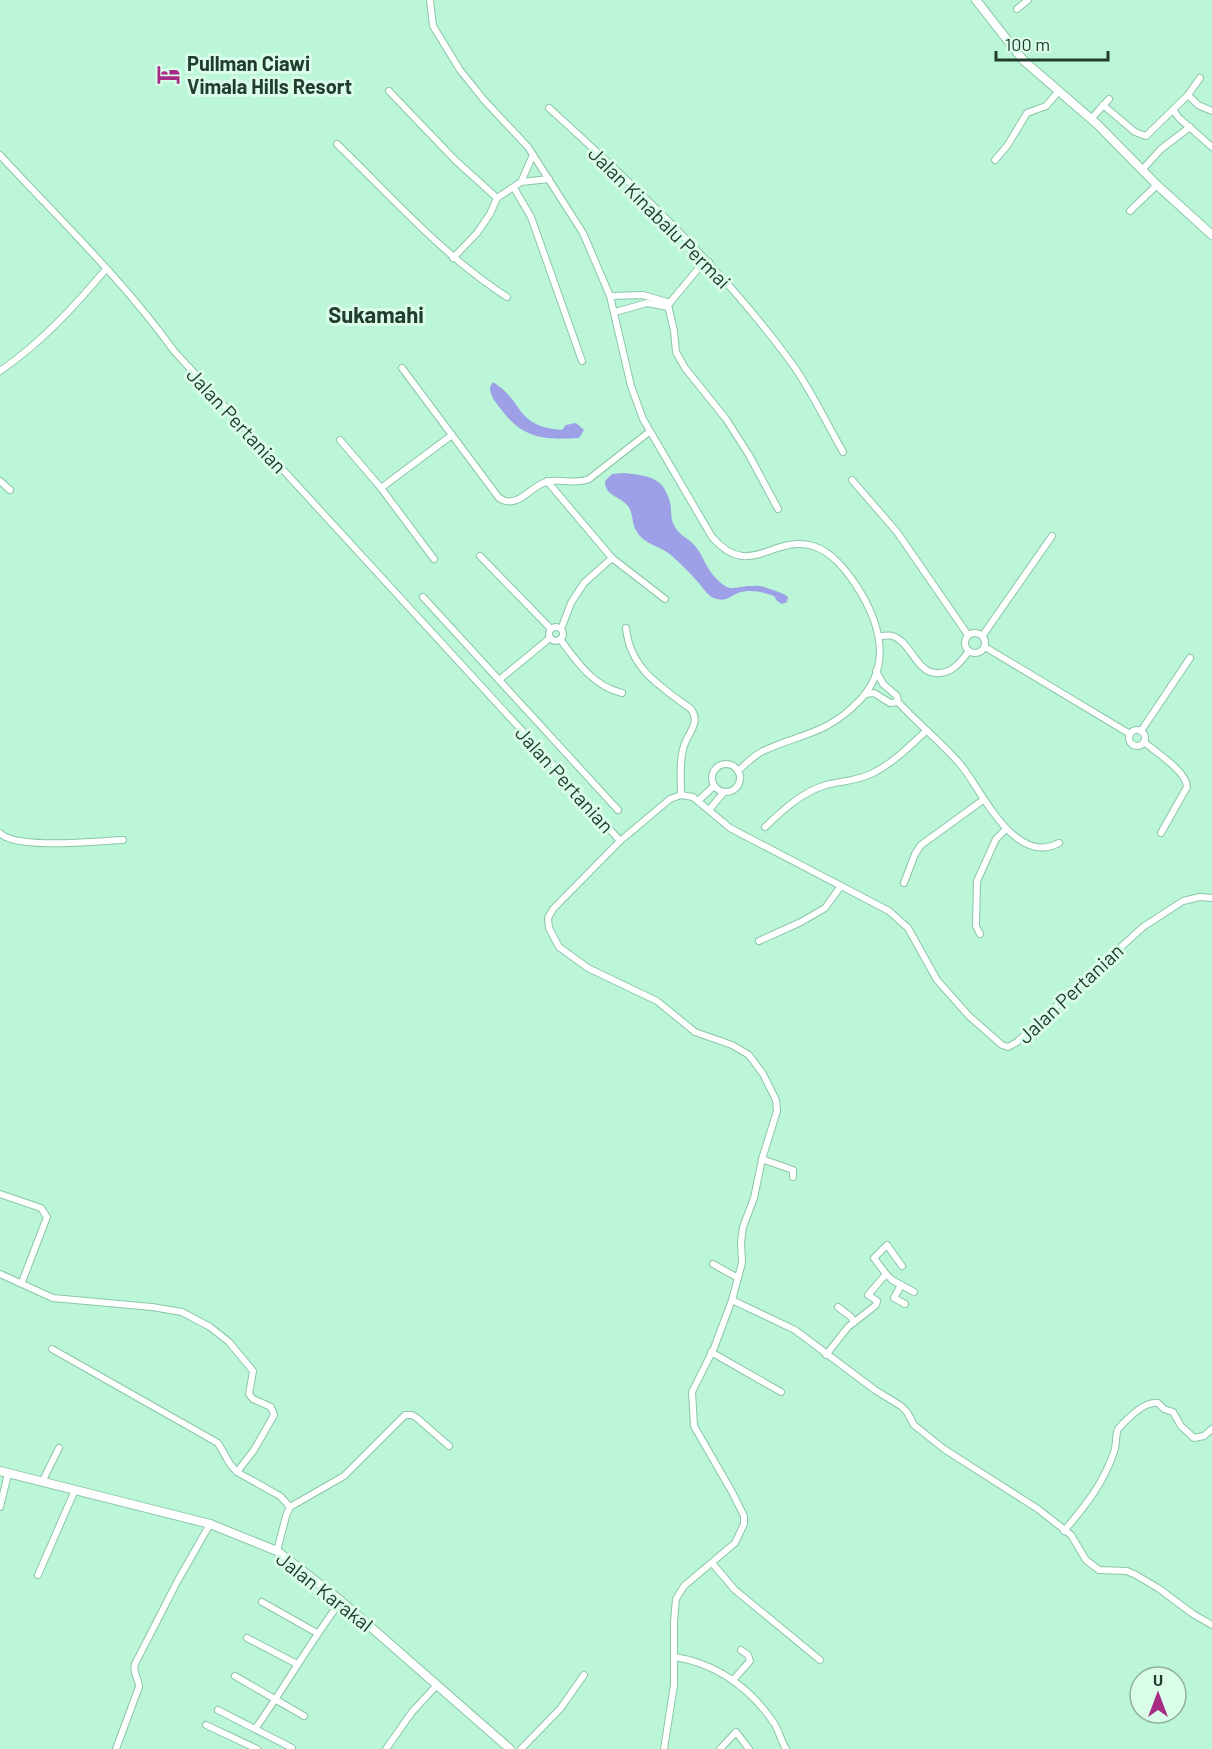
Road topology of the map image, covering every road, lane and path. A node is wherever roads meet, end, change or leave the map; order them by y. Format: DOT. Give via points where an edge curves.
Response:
graph roads {
  1 [pos="430,0"];
  2 [pos="976,0"];
  3 [pos="1028,0"];
  4 [pos="1017,9"];
  5 [pos="1200,78"];
  6 [pos="388,91"];
  7 [pos="1058,92"];
  8 [pos="1188,95"];
  9 [pos="1109,99"];
  10 [pos="1103,105"];
  11 [pos="549,108"];
  12 [pos="1173,110"];
  13 [pos="1212,111"];
  14 [pos="1091,119"];
  15 [pos="1190,127"];
  16 [pos="337,144"];
  17 [pos="1212,147"];
  18 [pos="0,155"];
  19 [pos="533,155"];
  20 [pos="995,160"];
  21 [pos="1142,170"];
  22 [pos="549,179"];
  23 [pos="520,182"];
  24 [pos="1157,185"];
  25 [pos="514,188"];
  26 [pos="496,198"];
  27 [pos="1130,211"];
  28 [pos="1212,235"];
  29 [pos="453,258"];
  30 [pos="709,262"];
  31 [pos="106,269"];
  32 [pos="610,296"];
  33 [pos="507,297"];
  34 [pos="669,305"];
  35 [pos="615,312"];
  36 [pos="582,360"];
  37 [pos="402,368"];
  38 [pos="0,371"];
  39 [pos="650,432"];
  40 [pos="452,435"];
  41 [pos="340,440"];
  42 [pos="843,452"];
  43 [pos="852,480"];
  44 [pos="0,481"];
  45 [pos="547,481"];
  46 [pos="381,488"];
  47 [pos="10,490"];
  48 [pos="778,509"];
  49 [pos="1052,536"];
  50 [pos="480,556"];
  51 [pos="612,558"];
  52 [pos="434,559"];
  53 [pos="423,597"];
  54 [pos="665,599"];
  55 [pos="551,628"];
  56 [pos="626,628"];
  57 [pos="561,629"];
  58 [pos="968,635"];
  59 [pos="983,635"];
  60 [pos="879,636"];
  61 [pos="550,638"];
  62 [pos="560,639"];
  63 [pos="985,648"];
  64 [pos="969,651"];
  65 [pos="1190,658"];
  66 [pos="876,670"];
  67 [pos="499,680"];
  68 [pos="622,693"];
  69 [pos="865,694"];
  70 [pos="898,702"];
  71 [pos="926,731"];
  72 [pos="1141,731"];
  73 [pos="1130,734"];
  74 [pos="1144,742"];
  75 [pos="738,771"];
  76 [pos="714,786"];
  77 [pos="724,792"];
  78 [pos="681,795"];
  79 [pos="983,800"];
  80 [pos="698,801"];
  81 [pos="618,810"];
  82 [pos="709,810"];
  83 [pos="765,826"];
  84 [pos="1006,829"];
  85 [pos="0,833"];
  86 [pos="1161,833"];
  87 [pos="123,840"];
  88 [pos="620,841"];
  89 [pos="1059,843"];
  90 [pos="904,883"];
  91 [pos="842,885"];
  92 [pos="1212,898"];
  93 [pos="980,934"];
  94 [pos="759,940"];
  95 [pos="762,1159"];
  96 [pos="793,1177"];
  97 [pos="0,1194"];
  98 [pos="713,1264"];
  99 [pos="902,1266"];
  100 [pos="886,1274"];
  101 [pos="2,1275"];
  102 [pos="738,1278"];
  103 [pos="21,1282"];
  104 [pos="0,1283"];
  105 [pos="901,1285"];
  106 [pos="914,1292"];
  107 [pos="732,1300"];
  108 [pos="905,1304"];
  109 [pos="838,1307"];
  110 [pos="854,1322"];
  111 [pos="52,1349"];
  112 [pos="711,1352"];
  113 [pos="826,1355"];
  114 [pos="781,1392"];
  115 [pos="1212,1429"];
  116 [pos="449,1446"];
  117 [pos="59,1448"];
  118 [pos="4,1472"];
  119 [pos="237,1472"];
  120 [pos="42,1482"];
  121 [pos="75,1490"];
  122 [pos="0,1507"];
  123 [pos="290,1507"];
  124 [pos="210,1524"];
  125 [pos="1064,1531"];
  126 [pos="277,1551"];
  127 [pos="712,1563"];
  128 [pos="38,1575"];
  129 [pos="341,1601"];
  130 [pos="262,1602"];
  131 [pos="1212,1625"];
  132 [pos="317,1633"];
  133 [pos="247,1638"];
  134 [pos="741,1650"];
  135 [pos="675,1657"];
  136 [pos="820,1660"];
  137 [pos="297,1664"];
  138 [pos="584,1675"];
  139 [pos="235,1676"];
  140 [pos="733,1680"];
  141 [pos="437,1685"];
  142 [pos="276,1700"];
  143 [pos="218,1710"];
  144 [pos="304,1716"];
  145 [pos="206,1725"];
  146 [pos="255,1729"];
  147 [pos="292,1748"];
  148 [pos="116,1749"];
  149 [pos="257,1749"];
  150 [pos="386,1749"];
  151 [pos="510,1749"];
  152 [pos="521,1749"];
  153 [pos="664,1749"];
  154 [pos="720,1749"];
  155 [pos="749,1749"];
  156 [pos="786,1749"];
  1 -- 19 [label="street" via="433,27 460,70"];
  2 -- 7 [label="main road" via="1016,53"];
  3 -- 4 [label="street"];
  5 -- 8 [label="street"];
  6 -- 26 [label="street"];
  7 -- 14 [label="main road"];
  7 -- 20 [label="street" via="1046,106 1027,113"];
  8 -- 12 [label="street"];
  8 -- 13 [label="street"];
  9 -- 10 [label="street"];
  10 -- 12 [label="street" via="1144,136"];
  10 -- 14 [label="street"];
  11 -- 30 [label="street, Jalan Kinabalu Permai"];
  12 -- 15 [label="street"];
  14 -- 21 [label="main road"];
  15 -- 17 [label="street"];
  15 -- 21 [label="street"];
  16 -- 29 [label="street"];
  18 -- 31 [label="street, Jalan Pertanian"];
  19 -- 22 [label="street"];
  19 -- 23 [label="street"];
  21 -- 24 [label="main road"];
  22 -- 23 [label="street"];
  22 -- 32 [label="street" via="583,233"];
  23 -- 25 [label="street"];
  24 -- 27 [label="street"];
  24 -- 28 [label="main road"];
  25 -- 26 [label="street"];
  25 -- 36 [label="street" via="531,217"];
  26 -- 29 [label="street" via="477,233"];
  29 -- 33 [label="street"];
  30 -- 34 [label="street" via="698,269"];
  30 -- 42 [label="street, Jalan Kinabalu Permai" via="794,367"];
  31 -- 38 [label="street" via="50,331"];
  31 -- 88 [label="street, Jalan Pertanian" via="174,351"];
  32 -- 34 [label="street" via="643,294"];
  32 -- 35 [label="street"];
  34 -- 35 [label="street" via="647,303"];
  34 -- 48 [label="street" via="676,352 726,419"];
  35 -- 39 [label="street" via="631,386"];
  37 -- 40 [label="street"];
  39 -- 45 [label="street" via="588,479"];
  39 -- 60 [label="street" via="718,544 739,556 757,555 787,545 818,548 850,576 871,611"];
  40 -- 45 [label="street" via="504,501 517,501"];
  40 -- 46 [label="street"];
  41 -- 46 [label="street"];
  43 -- 58 [label="street" via="897,532"];
  44 -- 47 [label="street"];
  45 -- 51 [label="street"];
  46 -- 52 [label="street"];
  49 -- 59 [label="street"];
  50 -- 55 [label="street"];
  51 -- 54 [label="street"];
  51 -- 57 [label="street" via="584,583"];
  53 -- 67 [label="street"];
  55 -- 57 [label="street"];
  55 -- 61 [label="street"];
  56 -- 78 [label="street" via="628,643 641,669 695,716 683,752"];
  57 -- 62 [label="street"];
  58 -- 59 [label="street"];
  58 -- 64 [label="street" via="965,642"];
  59 -- 63 [label="street"];
  60 -- 64 [label="street" via="898,639 924,668 935,674 956,667"];
  60 -- 66 [label="street"];
  61 -- 62 [label="street"];
  61 -- 67 [label="street"];
  62 -- 68 [label="street" via="593,679"];
  63 -- 64 [label="street" via="980,652"];
  63 -- 73 [label="street"];
  65 -- 72 [label="street"];
  66 -- 69 [label="street"];
  66 -- 70 [label="street"];
  67 -- 81 [label="street"];
  69 -- 70 [label="street" via="874,693 890,703"];
  69 -- 75 [label="street" via="831,725 763,751"];
  70 -- 71 [label="street"];
  71 -- 79 [label="street" via="969,775"];
  71 -- 83 [label="street" via="874,773 812,790"];
  72 -- 73 [label="street"];
  72 -- 74 [label="street"];
  73 -- 74 [label="street" via="1133,745"];
  74 -- 86 [label="street" via="1182,774 1187,783"];
  75 -- 76 [label="street" via="728,765 717,768 712,778"];
  75 -- 77 [label="street" via="738,785"];
  76 -- 77 [label="street"];
  76 -- 80 [label="street"];
  77 -- 82 [label="street"];
  78 -- 80 [label="street, Jalan Pertanian"];
  78 -- 88 [label="street, Jalan Pertanian"];
  79 -- 84 [label="street"];
  79 -- 90 [label="street" via="921,845"];
  80 -- 82 [label="street, Jalan Pertanian"];
  82 -- 91 [label="street, Jalan Pertanian" via="735,831"];
  84 -- 89 [label="street" via="1028,844 1051,847"];
  84 -- 93 [label="street" via="996,839 977,881 976,926"];
  85 -- 87 [label="street" via="11,841 30,843"];
  88 -- 95 [label="street" via="553,909 548,918 552,937 559,947 588,968 657,1001 695,1032 749,1055 764,1074 776,1100 777,1111"];
  91 -- 92 [label="street, Jalan Pertanian" via="901,920 951,998 1008,1047 1143,927 1183,901"];
  91 -- 94 [label="street" via="825,908"];
  95 -- 96 [label="street" via="793,1170"];
  95 -- 102 [label="street" via="743,1227"];
  97 -- 103 [label="street" via="40,1208 46,1217"];
  98 -- 102 [label="street"];
  99 -- 100 [label="street" via="887,1245 874,1258"];
  100 -- 105 [label="street"];
  100 -- 110 [label="street" via="868,1295 877,1301 876,1305"];
  101 -- 103 [label="street"];
  101 -- 104 [label="street"];
  102 -- 107 [label="street"];
  103 -- 119 [label="street" via="53,1298 182,1312 229,1342 253,1371 249,1394 271,1407 274,1415"];
  105 -- 106 [label="street"];
  105 -- 108 [label="street" via="894,1298"];
  107 -- 112 [label="street"];
  107 -- 113 [label="street" via="790,1327"];
  109 -- 110 [label="street"];
  110 -- 113 [label="street"];
  111 -- 119 [label="street" via="218,1443"];
  112 -- 114 [label="street"];
  112 -- 127 [label="street" via="692,1392 694,1426 745,1520 735,1543"];
  113 -- 125 [label="street" via="901,1406 914,1425 944,1449 1038,1509"];
  115 -- 125 [label="street" via="1194,1438 1173,1412 1158,1403 1139,1411 1118,1429 1114,1451 1093,1497"];
  116 -- 123 [label="street" via="417,1418 405,1416 344,1476"];
  117 -- 120 [label="street"];
  118 -- 120 [label="main road, Jalan Karakal"];
  118 -- 122 [label="street"];
  119 -- 123 [label="street" via="280,1496"];
  120 -- 121 [label="main road, Jalan Karakal"];
  121 -- 124 [label="main road, Jalan Karakal"];
  121 -- 128 [label="street"];
  123 -- 126 [label="street"];
  124 -- 126 [label="main road, Jalan Karakal"];
  124 -- 148 [label="street" via="135,1664 139,1687"];
  125 -- 131 [label="street" via="1099,1570 1136,1575"];
  126 -- 129 [label="main road, Jalan Karakal"];
  127 -- 135 [label="street" via="684,1586 676,1599"];
  127 -- 136 [label="street" via="735,1590"];
  129 -- 132 [label="street"];
  129 -- 141 [label="main road, Jalan Karakal"];
  130 -- 132 [label="street"];
  132 -- 137 [label="street"];
  133 -- 137 [label="street"];
  134 -- 140 [label="street" via="750,1661"];
  135 -- 140 [label="street" via="704,1663"];
  135 -- 153 [label="street"];
  137 -- 142 [label="street"];
  138 -- 152 [label="street" via="560,1708"];
  139 -- 142 [label="street"];
  140 -- 156 [label="street" via="774,1725"];
  141 -- 150 [label="street"];
  141 -- 151 [label="main road, Jalan Karakal"];
  142 -- 144 [label="street"];
  142 -- 146 [label="street"];
  143 -- 146 [label="street"];
  145 -- 149 [label="street"];
  146 -- 147 [label="street"];
  154 -- 155 [label="street" via="736,1732"];
}
